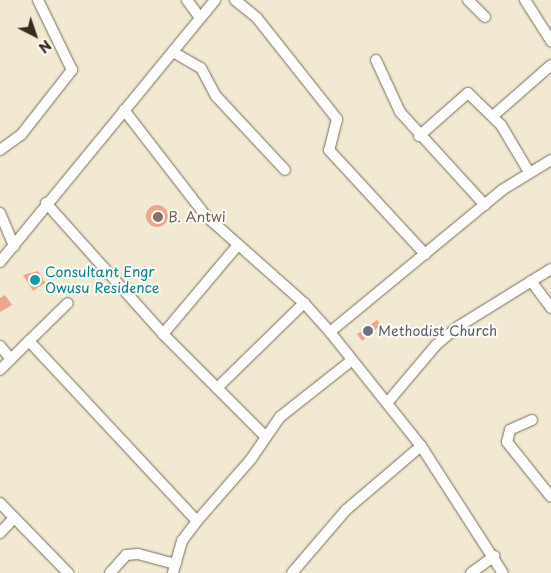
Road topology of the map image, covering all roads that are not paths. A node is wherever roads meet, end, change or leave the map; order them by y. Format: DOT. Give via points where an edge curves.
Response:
graph roads {
  1 [pos="38,0"];
  2 [pos="187,0"];
  3 [pos="215,0"];
  4 [pos="235,0"];
  5 [pos="468,0"];
  6 [pos="525,0"];
  7 [pos="485,17"];
  8 [pos="200,18"];
  9 [pos="551,41"];
  10 [pos="172,52"];
  11 [pos="376,60"];
  12 [pos="551,66"];
  13 [pos="124,110"];
  14 [pos="493,116"];
  15 [pos="419,136"];
  16 [pos="0,150"];
  17 [pos="551,160"];
  18 [pos="285,170"];
  19 [pos="529,172"];
  20 [pos="46,203"];
  21 [pos="485,205"];
  22 [pos="0,213"];
  23 [pos="14,246"];
  24 [pos="237,246"];
  25 [pos="425,254"];
  26 [pos="0,262"];
  27 [pos="551,269"];
  28 [pos="532,281"];
  29 [pos="68,303"];
  30 [pos="304,303"];
  31 [pos="551,308"];
  32 [pos="330,332"];
  33 [pos="163,334"];
  34 [pos="29,341"];
  35 [pos="0,346"];
  36 [pos="11,359"];
  37 [pos="351,361"];
  38 [pos="0,370"];
  39 [pos="217,388"];
  40 [pos="387,403"];
  41 [pos="532,420"];
  42 [pos="264,435"];
  43 [pos="421,446"];
  44 [pos="551,497"];
  45 [pos="0,503"];
  46 [pos="14,518"];
  47 [pos="197,521"];
  48 [pos="0,533"];
  49 [pos="494,556"];
  50 [pos="175,569"];
  51 [pos="68,573"];
  52 [pos="110,573"];
  53 [pos="292,573"];
  54 [pos="471,573"];
  55 [pos="503,573"];
  1 -- 16 [label="street" via="72,70 21,135"];
  2 -- 8 [label="street"];
  3 -- 8 [label="street"];
  4 -- 25 [label="street" via="257,18 337,119 329,150"];
  5 -- 7 [label="street"];
  6 -- 9 [label="street"];
  8 -- 10 [label="street"];
  10 -- 13 [label="street"];
  10 -- 18 [label="street" via="201,68 216,96"];
  11 -- 15 [label="street" via="400,112"];
  12 -- 14 [label="street"];
  13 -- 20 [label="street"];
  13 -- 24 [label="street" via="184,192"];
  14 -- 15 [label="street" via="464,93"];
  14 -- 19 [label="street"];
  15 -- 21 [label="street" via="444,156"];
  17 -- 19 [label="street"];
  19 -- 21 [label="street"];
  20 -- 23 [label="street"];
  20 -- 33 [label="street"];
  21 -- 25 [label="street"];
  22 -- 23 [label="street"];
  23 -- 26 [label="street"];
  24 -- 30 [label="street"];
  24 -- 33 [label="street"];
  25 -- 32 [label="street"];
  27 -- 28 [label="street"];
  28 -- 31 [label="street"];
  28 -- 40 [label="street" via="436,345"];
  29 -- 34 [label="street"];
  30 -- 32 [label="street"];
  30 -- 39 [label="street"];
  32 -- 37 [label="street"];
  33 -- 39 [label="street"];
  34 -- 36 [label="street"];
  34 -- 47 [label="street"];
  35 -- 36 [label="street"];
  36 -- 38 [label="street"];
  37 -- 40 [label="street"];
  37 -- 42 [label="street"];
  39 -- 42 [label="street"];
  40 -- 43 [label="street"];
  41 -- 44 [label="street" via="510,430 507,442"];
  42 -- 47 [label="street" via="251,459"];
  43 -- 49 [label="street"];
  43 -- 53 [label="street" via="346,510"];
  45 -- 46 [label="street"];
  46 -- 48 [label="street"];
  46 -- 51 [label="street"];
  47 -- 50 [label="street" via="182,541"];
  49 -- 54 [label="street"];
  49 -- 55 [label="street"];
  50 -- 52 [label="street" via="132,554"];
}
